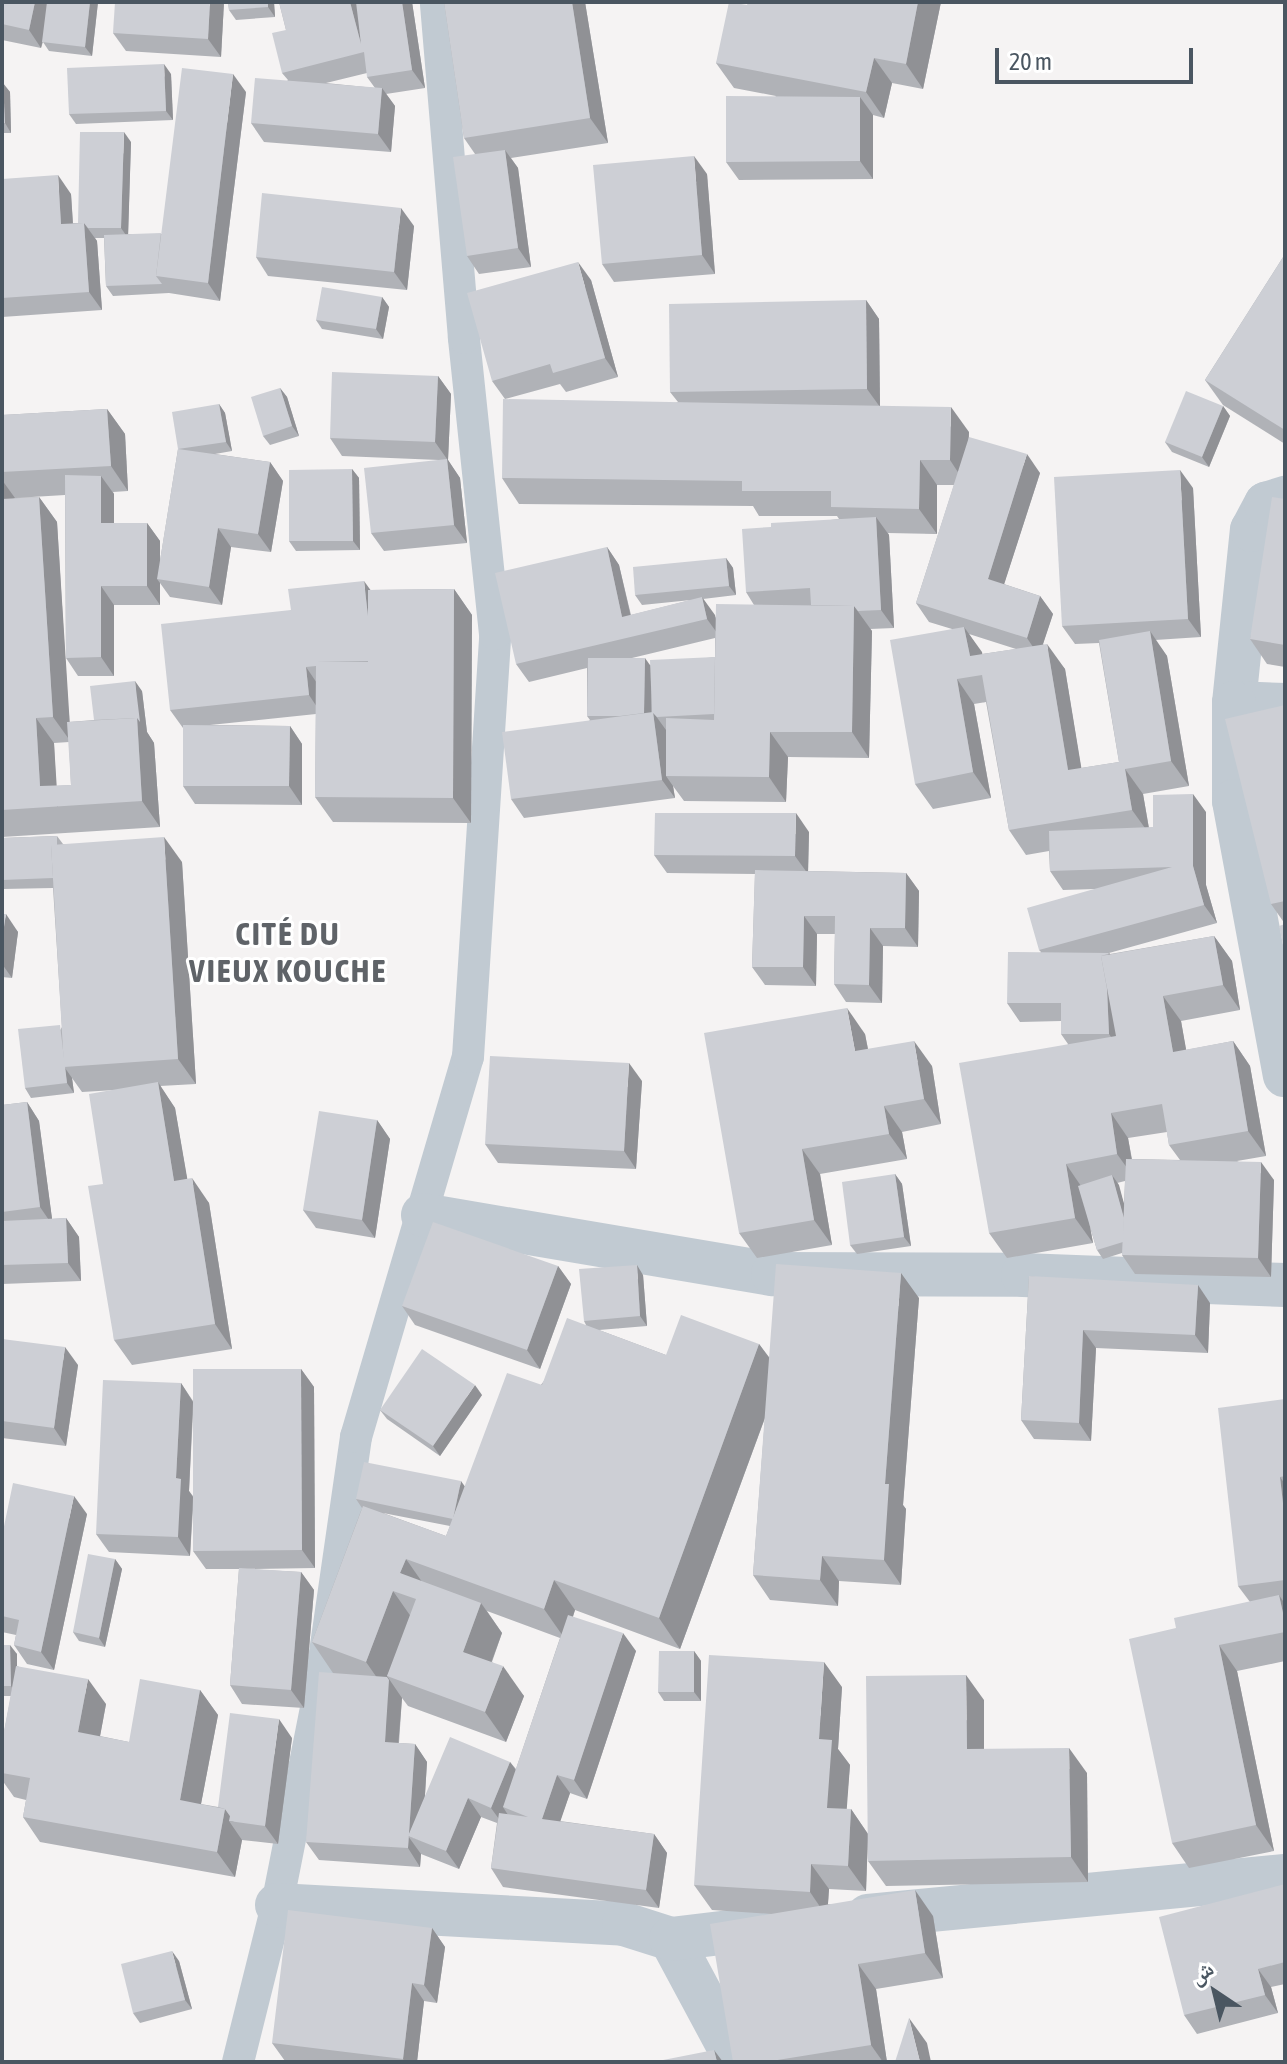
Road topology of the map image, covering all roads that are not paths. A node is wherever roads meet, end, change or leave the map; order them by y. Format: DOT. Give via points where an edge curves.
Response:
graph roads {
  1 [pos="436,2"];
  2 [pos="1285,498"];
  3 [pos="1234,703"];
  4 [pos="1285,705"];
  5 [pos="1285,1075"];
  6 [pos="423,1215"];
  7 [pos="1285,1285"];
  8 [pos="1285,1876"];
  9 [pos="277,1905"];
  10 [pos="671,1939"];
  11 [pos="238,2062"];
  12 [pos="737,2062"];
  1 -- 6 [label="lane" via="495,634 468,1057"];
  2 -- 3 [label="street" via="1266,504 1252,530"];
  3 -- 4 [label="street"];
  3 -- 5 [label="street" via="1234,801"];
  6 -- 7 [label="street" via="773,1274 1023,1275"];
  6 -- 9 [label="lane" via="356,1437 320,1687"];
  8 -- 10 [label="street" via="1005,1900"];
  9 -- 10 [label="street" via="624,1924"];
  9 -- 11 [label="lane"];
  10 -- 12 [label="street"];
}
